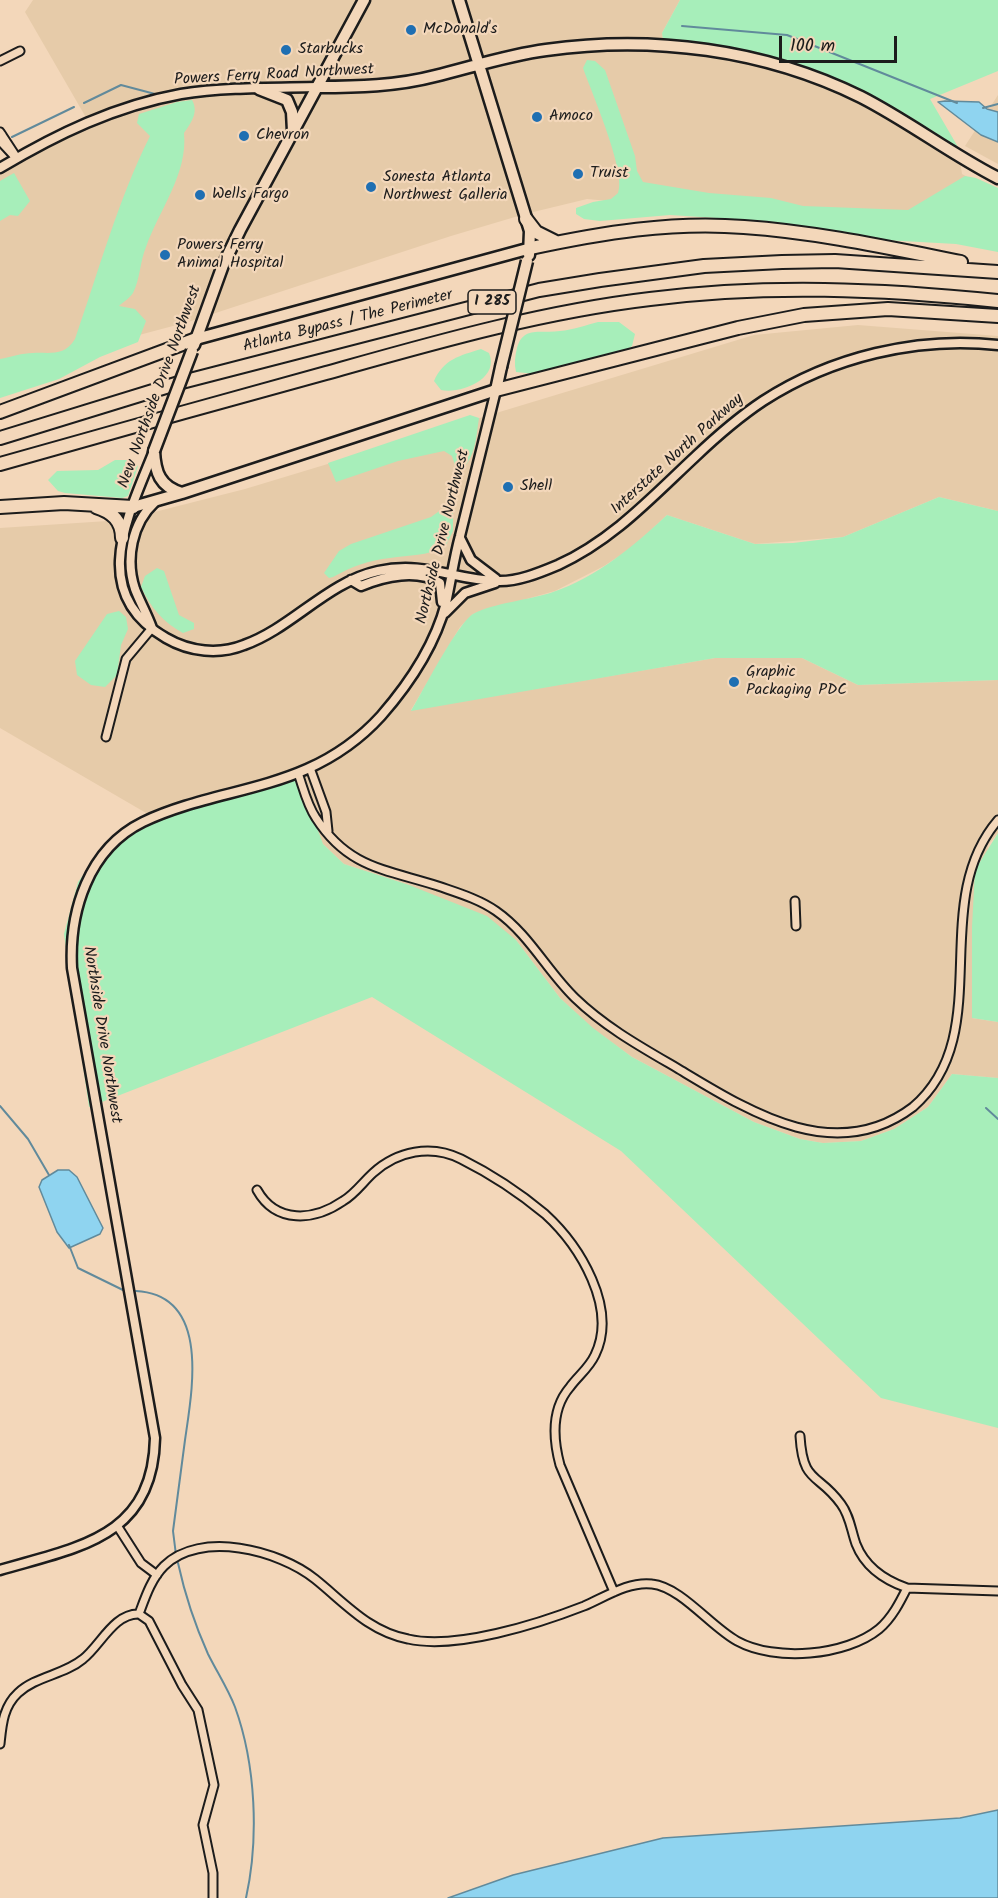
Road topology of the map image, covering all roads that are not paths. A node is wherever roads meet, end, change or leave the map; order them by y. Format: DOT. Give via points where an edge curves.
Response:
graph roads {
  1 [pos="364,0"];
  2 [pos="459,0"];
  3 [pos="20,51"];
  4 [pos="0,61"];
  5 [pos="478,64"];
  6 [pos="318,87"];
  7 [pos="259,89"];
  8 [pos="293,132"];
  9 [pos="1,134"];
  10 [pos="17,158"];
  11 [pos="0,168"];
  12 [pos="998,178"];
  13 [pos="526,219"];
  14 [pos="557,242"];
  15 [pos="531,248"];
  16 [pos="998,270"];
  17 [pos="998,301"];
  18 [pos="998,316"];
  19 [pos="194,345"];
  20 [pos="998,345"];
  21 [pos="496,390"];
  22 [pos="0,412"];
  23 [pos="0,438"];
  24 [pos="154,451"];
  25 [pos="0,464"];
  26 [pos="182,493"];
  27 [pos="155,502"];
  28 [pos="83,504"];
  29 [pos="0,507"];
  30 [pos="133,507"];
  31 [pos="460,536"];
  32 [pos="122,538"];
  33 [pos="452,573"];
  34 [pos="351,580"];
  35 [pos="500,581"];
  36 [pos="441,617"];
  37 [pos="152,628"];
  38 [pos="106,736"];
  39 [pos="310,768"];
  40 [pos="298,773"];
  41 [pos="998,820"];
  42 [pos="329,834"];
  43 [pos="795,901"];
  44 [pos="795,926"];
  45 [pos="257,1190"];
  46 [pos="800,1436"];
  47 [pos="118,1527"];
  48 [pos="0,1570"];
  49 [pos="157,1575"];
  50 [pos="907,1587"];
  51 [pos="998,1591"];
  52 [pos="614,1593"];
  53 [pos="139,1614"];
  54 [pos="0,1744"];
  55 [pos="213,1898"];
  1 -- 6 [label="main road, New Northside Drive Northwest"];
  2 -- 5 [label="main road, Northside Drive Northwest"];
  3 -- 4 [label="street"];
  5 -- 6 [label="main road, Powers Ferry Road Northwest" via="398,83"];
  5 -- 12 [label="main road, Powers Ferry Road Northwest" via="543,50 599,45 693,47 738,55 807,75 860,97"];
  5 -- 13 [label="main road, Northside Drive Northwest"];
  6 -- 7 [label="street, Powers Ferry Road Northwest"];
  6 -- 8 [label="main road, New Northside Drive Northwest"];
  7 -- 8 [label="main road" via="287,100"];
  7 -- 10 [label="street, Powers Ferry Road Northwest" via="200,92 129,106 79,125"];
  8 -- 19 [label="main road, New Northside Drive Northwest" via="228,255"];
  9 -- 10 [label="street" via="1,142"];
  10 -- 11 [label="street, Powers Ferry Road Northwest"];
  13 -- 14 [label="highway" via="536,232"];
  13 -- 15 [label="main road, Northside Drive Northwest"];
  14 -- 15 [label="highway"];
  14 -- 16 [label="highway" via="663,227 743,227 862,243"];
  15 -- 19 [label="main road"];
  15 -- 21 [label="main road, Northside Drive Northwest, bridge"];
  16 -- 23 [label="highway, Atlanta Bypass / The Perimeter / I 285" via="782,262 704,266 600,279 527,293 182,382"];
  17 -- 25 [label="highway, I 285" via="905,292 794,288 720,292 580,310 406,351"];
  18 -- 21 [label="highway" via="888,309 804,315"];
  19 -- 22 [label="highway"];
  19 -- 24 [label="main road, New Northside Drive Northwest, bridge"];
  20 -- 35 [label="street, Interstate North Parkway" via="912,345 870,354 810,377 742,416 601,541 544,571"];
  21 -- 26 [label="main road"];
  21 -- 31 [label="street, Northside Drive Northwest"];
  24 -- 26 [label="main road" via="159,478 167,487"];
  24 -- 30 [label="street, New Northside Drive Northwest"];
  26 -- 27 [label="main road"];
  27 -- 30 [label="main road"];
  27 -- 37 [label="street, New Northside Drive Northwest" via="138,525 131,563 134,586"];
  28 -- 29 [label="highway"];
  28 -- 30 [label="highway"];
  28 -- 32 [label="highway" via="114,516"];
  30 -- 32 [label="street, New Northside Drive Northwest"];
  31 -- 33 [label="street, Northside Drive Northwest"];
  31 -- 35 [label="street" via="471,560"];
  32 -- 37 [label="street, New Northside Drive Northwest" via="120,582 135,613"];
  33 -- 34 [label="street, New Northside Drive Northwest" via="400,568"];
  33 -- 35 [label="street, Interstate North Parkway"];
  33 -- 36 [label="street, Northside Drive Northwest"];
  34 -- 36 [label="street" via="361,586 405,575 429,576 440,583"];
  34 -- 37 [label="street, New Northside Drive Northwest" via="256,640 229,650 186,647"];
  35 -- 36 [label="street" via="465,593"];
  36 -- 39 [label="street, Northside Drive Northwest" via="414,672 384,712 347,746"];
  37 -- 38 [label="street" via="126,659"];
  39 -- 40 [label="street, Northside Drive Northwest"];
  39 -- 42 [label="street" via="326,812"];
  40 -- 42 [label="street" via="314,816"];
  40 -- 47 [label="street, Northside Drive Northwest" via="176,810 137,826 96,864 74,913 70,940 72,968 155,1438 148,1486"];
  41 -- 42 [label="street" via="976,853 966,887 964,1006 950,1060 932,1088 900,1115 874,1127 834,1134 777,1122 619,1034 561,983 520,932 493,909 462,894 356,860"];
  43 -- 44 [label="street"];
  45 -- 52 [label="street" via="276,1212 301,1216 320,1213 346,1200 390,1160 412,1152 434,1151 462,1159 530,1203 557,1227 588,1275 604,1322 595,1356 560,1404 555,1446"];
  46 -- 50 [label="street" via="805,1468 843,1506 866,1562 884,1578"];
  47 -- 48 [label="street, Northside Drive Northwest" via="89,1544"];
  47 -- 49 [label="street" via="141,1563"];
  49 -- 52 [label="street" via="172,1559 190,1550 234,1548 264,1553 289,1562 314,1578 350,1611 380,1630 436,1643 473,1639"];
  49 -- 53 [label="street"];
  50 -- 51 [label="street"];
  50 -- 52 [label="street" via="887,1621 868,1637 839,1647 790,1654 762,1651 737,1641 663,1586 642,1584"];
  53 -- 54 [label="street" via="129,1615 116,1624 81,1662 31,1683 18,1693 5,1713"];
  53 -- 55 [label="street" via="149,1621 198,1710 214,1785 203,1825 213,1873"];
}
